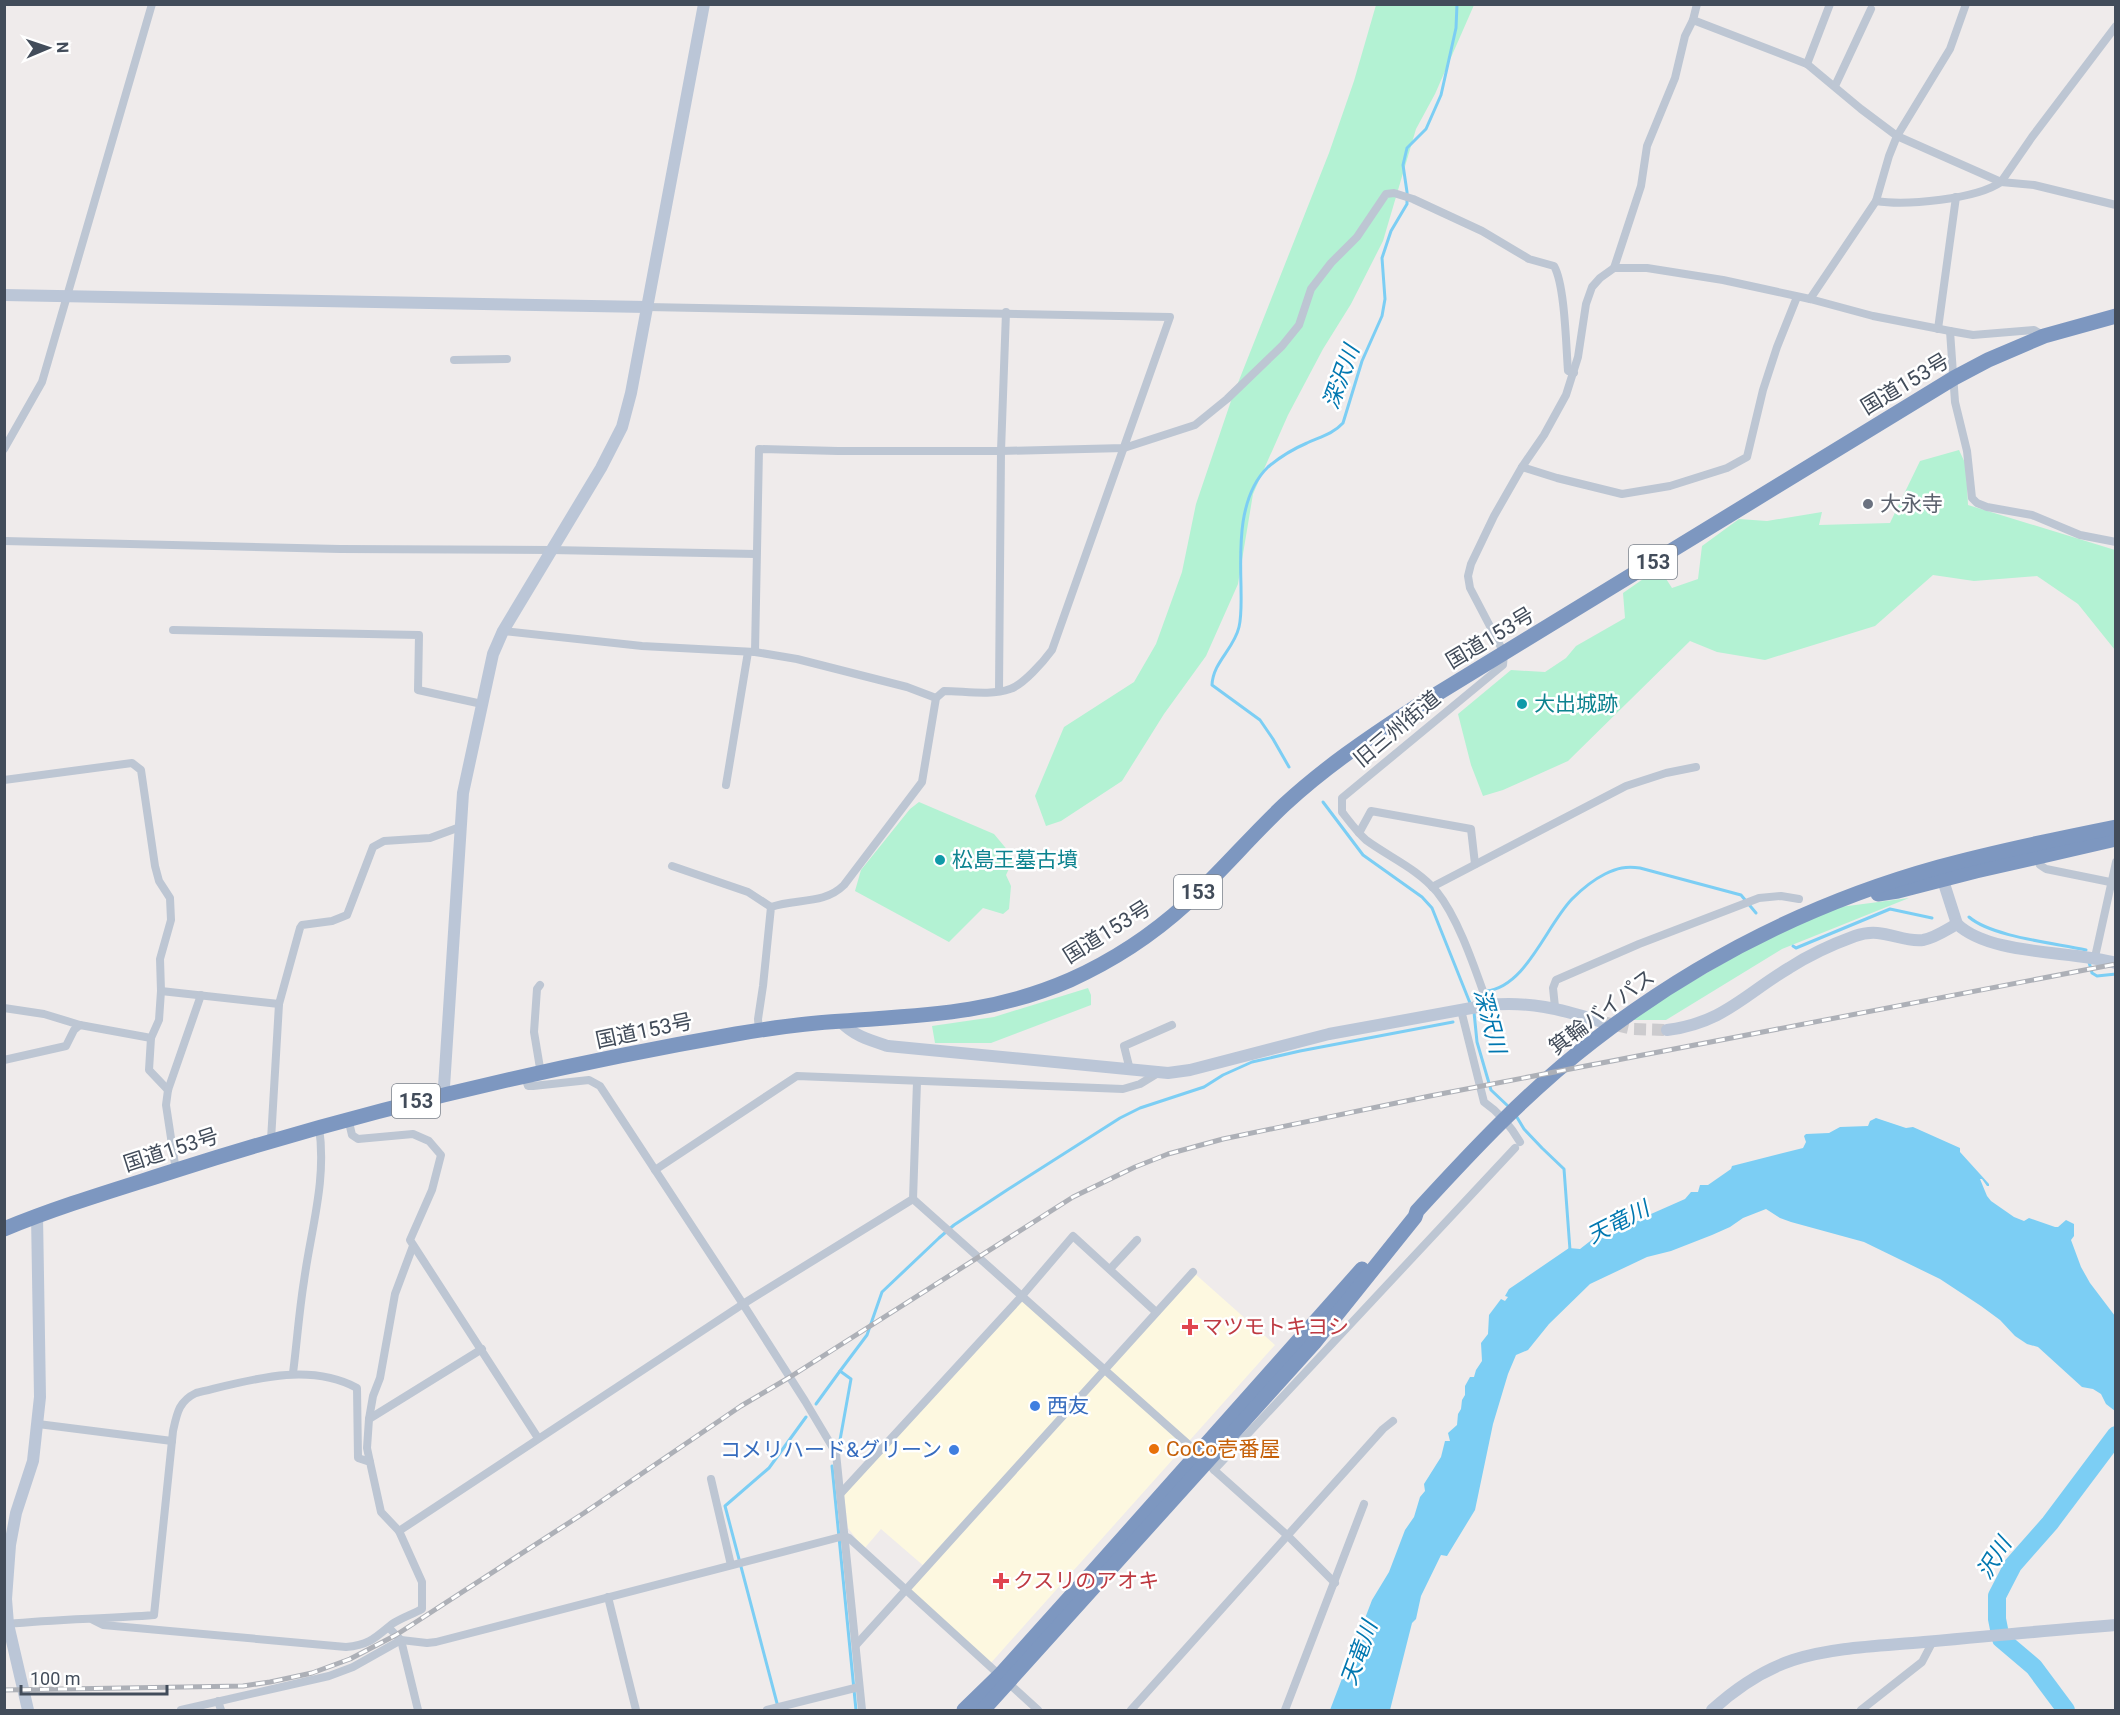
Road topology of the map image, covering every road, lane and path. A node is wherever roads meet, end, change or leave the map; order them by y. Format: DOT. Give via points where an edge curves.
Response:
graph roads {
  1 [pos="152,4"];
  2 [pos="704,4"];
  3 [pos="1696,4"];
  4 [pos="1830,4"];
  5 [pos="1966,4"];
  6 [pos="1871,9"];
  7 [pos="1694,20"];
  8 [pos="2115,26"];
  9 [pos="1807,64"];
  10 [pos="1835,86"];
  11 [pos="1898,136"];
  12 [pos="2001,182"];
  13 [pos="1956,197"];
  14 [pos="1876,201"];
  15 [pos="2115,205"];
  16 [pos="1614,268"];
  17 [pos="4,295"];
  18 [pos="68,295"];
  19 [pos="1797,297"];
  20 [pos="1810,299"];
  21 [pos="647,307"];
  22 [pos="1006,312"];
  23 [pos="2115,316"];
  24 [pos="1938,329"];
  25 [pos="1950,332"];
  26 [pos="2044,336"];
  27 [pos="507,359"];
  28 [pos="454,360"];
  29 [pos="1574,373"];
  30 [pos="1954,378"];
  31 [pos="1124,448"];
  32 [pos="4,449"];
  33 [pos="1001,451"];
  34 [pos="1522,467"];
  35 [pos="4,541"];
  36 [pos="2115,542"];
  37 [pos="551,550"];
  38 [pos="756,554"];
  39 [pos="173,630"];
  40 [pos="502,632"];
  41 [pos="752,652"];
  42 [pos="1504,653"];
  43 [pos="999,691"];
  44 [pos="936,698"];
  45 [pos="482,704"];
  46 [pos="1696,767"];
  47 [pos="4,780"];
  48 [pos="726,785"];
  49 [pos="2115,826"];
  50 [pos="460,827"];
  51 [pos="1362,836"];
  52 [pos="2115,839"];
  53 [pos="2115,862"];
  54 [pos="1474,864"];
  55 [pos="2040,865"];
  56 [pos="672,866"];
  57 [pos="1941,873"];
  58 [pos="2114,883"];
  59 [pos="1432,887"];
  60 [pos="1799,899"];
  61 [pos="771,907"];
  62 [pos="1957,924"];
  63 [pos="2095,957"];
  64 [pos="2115,963"];
  65 [pos="540,985"];
  66 [pos="161,991"];
  67 [pos="201,995"];
  68 [pos="279,1004"];
  69 [pos="1486,1005"];
  70 [pos="1555,1007"];
  71 [pos="4,1008"];
  72 [pos="1464,1009"];
  73 [pos="840,1021"];
  74 [pos="1599,1021"];
  75 [pos="80,1025"];
  76 [pos="1172,1025"];
  77 [pos="759,1030"];
  78 [pos="1667,1030"];
  79 [pos="152,1038"];
  80 [pos="4,1060"];
  81 [pos="1130,1070"];
  82 [pos="1158,1073"];
  83 [pos="541,1074"];
  84 [pos="525,1077"];
  85 [pos="917,1082"];
  86 [pos="168,1090"];
  87 [pos="446,1094"];
  88 [pos="348,1118"];
  89 [pos="319,1127"];
  90 [pos="271,1140"];
  91 [pos="655,1170"];
  92 [pos="176,1171"];
  93 [pos="913,1198"];
  94 [pos="37,1215"];
  95 [pos="4,1229"];
  96 [pos="1137,1240"];
  97 [pos="413,1246"];
  98 [pos="1110,1269"];
  99 [pos="1192,1272"];
  100 [pos="1021,1297"];
  101 [pos="743,1304"];
  102 [pos="1156,1312"];
  103 [pos="482,1349"];
  104 [pos="1105,1370"];
  105 [pos="293,1373"];
  106 [pos="369,1419"];
  107 [pos="1393,1421"];
  108 [pos="38,1424"];
  109 [pos="538,1438"];
  110 [pos="172,1441"];
  111 [pos="1206,1461"];
  112 [pos="370,1462"];
  113 [pos="711,1479"];
  114 [pos="841,1493"];
  115 [pos="1364,1504"];
  116 [pos="399,1531"];
  117 [pos="844,1536"];
  118 [pos="1288,1536"];
  119 [pos="738,1563"];
  120 [pos="1335,1583"];
  121 [pos="906,1589"];
  122 [pos="608,1597"];
  123 [pos="93,1620"];
  124 [pos="2115,1624"];
  125 [pos="389,1628"];
  126 [pos="7,1629"];
  127 [pos="401,1640"];
  128 [pos="1932,1641"];
  129 [pos="856,1645"];
  130 [pos="1004,1679"];
  131 [pos="855,1688"];
  132 [pos="218,1701"];
  133 [pos="775,1708"];
  134 [pos="28,1710"];
  135 [pos="181,1710"];
  136 [pos="221,1710"];
  137 [pos="418,1710"];
  138 [pos="636,1710"];
  139 [pos="862,1710"];
  140 [pos="964,1710"];
  141 [pos="983,1710"];
  142 [pos="1038,1710"];
  143 [pos="1131,1710"];
  144 [pos="1286,1710"];
  145 [pos="1712,1710"];
  146 [pos="1861,1710"];
  1 -- 18 [label="street"];
  2 -- 21 [label="street"];
  3 -- 7 [label="street"];
  4 -- 9 [label="street"];
  5 -- 11 [label="street" via="1950,49"];
  6 -- 10 [label="street"];
  7 -- 9 [label="street"];
  7 -- 16 [label="street" via="1647,146 1641,186"];
  8 -- 12 [label="street"];
  9 -- 10 [label="street"];
  10 -- 11 [label="street"];
  11 -- 12 [label="street"];
  11 -- 14 [label="street"];
  12 -- 13 [label="street"];
  12 -- 15 [label="street" via="2034,185"];
  13 -- 14 [label="street"];
  13 -- 24 [label="street"];
  14 -- 20 [label="street"];
  16 -- 19 [label="street" via="1723,280"];
  16 -- 29 [label="street" via="1592,287"];
  17 -- 18 [label="street"];
  18 -- 21 [label="street"];
  18 -- 32 [label="street" via="42,382"];
  19 -- 20 [label="street"];
  19 -- 34 [label="street" via="1777,347 1748,457 1670,486 1622,494"];
  20 -- 24 [label="street"];
  21 -- 22 [label="street"];
  21 -- 37 [label="street" via="622,427"];
  22 -- 31 [label="street" via="1170,317"];
  22 -- 33 [label="street"];
  23 -- 26 [label="highway, 国道153号 / 153"];
  24 -- 25 [label="street"];
  25 -- 26 [label="street" via="1973,335 2034,330"];
  25 -- 30 [label="street"];
  26 -- 30 [label="highway, 国道153号 / 153"];
  27 -- 28 [label="street"];
  29 -- 31 [label="street" via="1568,371 1563,306 1554,266 1529,259 1482,231 1413,200 1386,194 1357,237 1311,289 1299,325 1282,346 1195,425"];
  29 -- 34 [label="street" via="1544,435"];
  30 -- 36 [label="street" via="1972,498 1977,503 2032,515 2080,535"];
  30 -- 42 [label="highway, 国道153号 / 153"];
  31 -- 33 [label="street"];
  31 -- 43 [label="street" via="1052,651 1013,688"];
  33 -- 38 [label="street" via="759,449"];
  33 -- 43 [label="street"];
  34 -- 42 [label="street" via="1494,516 1468,576 1470,588"];
  35 -- 37 [label="street"];
  37 -- 38 [label="street"];
  37 -- 40 [label="street"];
  38 -- 41 [label="street"];
  39 -- 45 [label="street" via="419,635 418,690"];
  40 -- 41 [label="street"];
  40 -- 45 [label="street"];
  41 -- 44 [label="street" via="797,659"];
  41 -- 48 [label="street"];
  42 -- 51 [label="street, 旧三州街道" via="1503,665 1342,798 1342,812"];
  42 -- 73 [label="highway, 国道153号 / 153" via="1322,771 1185,904 1096,967 1042,991 982,1008"];
  43 -- 44 [label="street" via="944,691"];
  44 -- 61 [label="street" via="922,782 844,885 823,898"];
  45 -- 50 [label="street" via="463,793"];
  46 -- 54 [label="street" via="1626,786"];
  47 -- 66 [label="street" via="132,763 141,770 159,881 170,898 171,920 160,959"];
  49 -- 57 [label="highway, 箕輪バイパス" via="2030,844"];
  50 -- 68 [label="street" via="430,838 384,841 373,847 346,915 300,928"];
  50 -- 87 [label="street"];
  51 -- 54 [label="street" via="1371,811 1471,829"];
  51 -- 59 [label="street"];
  52 -- 57 [label="highway, 箕輪バイパス"];
  53 -- 58 [label="street"];
  54 -- 59 [label="street"];
  55 -- 58 [label="street"];
  56 -- 61 [label="street" via="748,892"];
  57 -- 62 [label="street"];
  57 -- 111 [label="highway, 箕輪バイパス" via="1849,897 1784,924 1664,990 1590,1043 1525,1100 1410,1214"];
  58 -- 63 [label="street"];
  59 -- 69 [label="street" via="1448,909 1470,957"];
  60 -- 70 [label="street" via="1759,898 1556,980 1552,988"];
  61 -- 77 [label="street"];
  62 -- 63 [label="street" via="1970,935 1995,943"];
  62 -- 78 [label="street" via="1924,940 1879,933 1857,936 1787,968 1720,1014"];
  63 -- 64 [label="street"];
  65 -- 83 [label="street" via="534,1032"];
  66 -- 67 [label="street"];
  66 -- 79 [label="street" via="159,1020"];
  67 -- 68 [label="street"];
  67 -- 86 [label="street"];
  68 -- 90 [label="street"];
  69 -- 70 [label="street"];
  69 -- 72 [label="street"];
  70 -- 74 [label="street"];
  71 -- 75 [label="street"];
  72 -- 82 [label="street" via="1329,1034 1190,1070"];
  72 -- 111 [label="street" via="1484,1102 1510,1124 1517,1145"];
  73 -- 77 [label="highway, 国道153号 / 153"];
  73 -- 81 [label="street" via="850,1031 888,1046"];
  75 -- 79 [label="street"];
  75 -- 80 [label="street" via="66,1047"];
  76 -- 81 [label="street" via="1124,1046"];
  77 -- 83 [label="highway, 国道153号 / 153"];
  79 -- 86 [label="street" via="149,1070"];
  81 -- 82 [label="street"];
  82 -- 85 [label="street" via="1123,1089"];
  83 -- 84 [label="highway, 国道153号 / 153"];
  84 -- 87 [label="highway, 国道153号 / 153"];
  84 -- 91 [label="street" via="528,1086 595,1081"];
  85 -- 91 [label="street" via="798,1076"];
  85 -- 93 [label="street"];
  86 -- 92 [label="street" via="166,1105"];
  87 -- 88 [label="highway, 国道153号 / 153"];
  88 -- 89 [label="highway, 国道153号 / 153"];
  88 -- 97 [label="street" via="352,1135 358,1139 413,1134 429,1141 441,1155 432,1190 410,1240"];
  89 -- 90 [label="highway, 国道153号 / 153"];
  89 -- 105 [label="street" via="319,1200"];
  90 -- 92 [label="highway, 国道153号 / 153"];
  91 -- 101 [label="street"];
  92 -- 94 [label="highway, 国道153号 / 153"];
  93 -- 100 [label="street"];
  93 -- 101 [label="street"];
  94 -- 95 [label="highway, 国道153号 / 153"];
  94 -- 108 [label="street"];
  96 -- 98 [label="street"];
  97 -- 103 [label="street"];
  97 -- 106 [label="street" via="395,1294"];
  98 -- 100 [label="street" via="1073,1236"];
  98 -- 102 [label="street"];
  99 -- 102 [label="street"];
  100 -- 104 [label="street"];
  100 -- 114 [label="street"];
  101 -- 109 [label="street"];
  101 -- 114 [label="street" via="836,1453"];
  102 -- 104 [label="street"];
  103 -- 106 [label="street"];
  103 -- 109 [label="street"];
  104 -- 111 [label="street"];
  104 -- 121 [label="street"];
  105 -- 110 [label="street" via="196,1392 185,1398 177,1412"];
  105 -- 112 [label="street" via="342,1380 357,1388 358,1458"];
  106 -- 112 [label="street"];
  107 -- 118 [label="street"];
  108 -- 110 [label="street"];
  108 -- 126 [label="street" via="33,1461 10,1545"];
  109 -- 116 [label="street"];
  110 -- 123 [label="street" via="154,1615"];
  111 -- 118 [label="street"];
  111 -- 130 [label="highway, 箕輪バイパス"];
  112 -- 116 [label="street" via="381,1512"];
  113 -- 119 [label="street"];
  114 -- 117 [label="street"];
  115 -- 120 [label="street"];
  116 -- 125 [label="street" via="422,1582 422,1609"];
  117 -- 119 [label="street"];
  117 -- 121 [label="street"];
  117 -- 129 [label="street"];
  118 -- 120 [label="street"];
  118 -- 143 [label="street"];
  119 -- 122 [label="street"];
  120 -- 144 [label="street"];
  121 -- 129 [label="street"];
  121 -- 130 [label="street"];
  122 -- 127 [label="street" via="436,1642"];
  122 -- 138 [label="street"];
  123 -- 125 [label="street" via="103,1625 346,1647 362,1646"];
  123 -- 126 [label="street" via="44,1620"];
  124 -- 128 [label="street"];
  125 -- 127 [label="street"];
  126 -- 134 [label="street"];
  127 -- 132 [label="street" via="329,1676"];
  127 -- 137 [label="street"];
  128 -- 145 [label="street" via="1825,1653 1791,1661 1739,1688"];
  128 -- 146 [label="street" via="1922,1662"];
  129 -- 131 [label="street"];
  130 -- 140 [label="highway, 箕輪バイパス"];
  130 -- 141 [label="highway, 箕輪バイパス"];
  130 -- 142 [label="street"];
  131 -- 133 [label="street"];
  131 -- 139 [label="street"];
  132 -- 135 [label="street"];
  132 -- 136 [label="street"];
}
